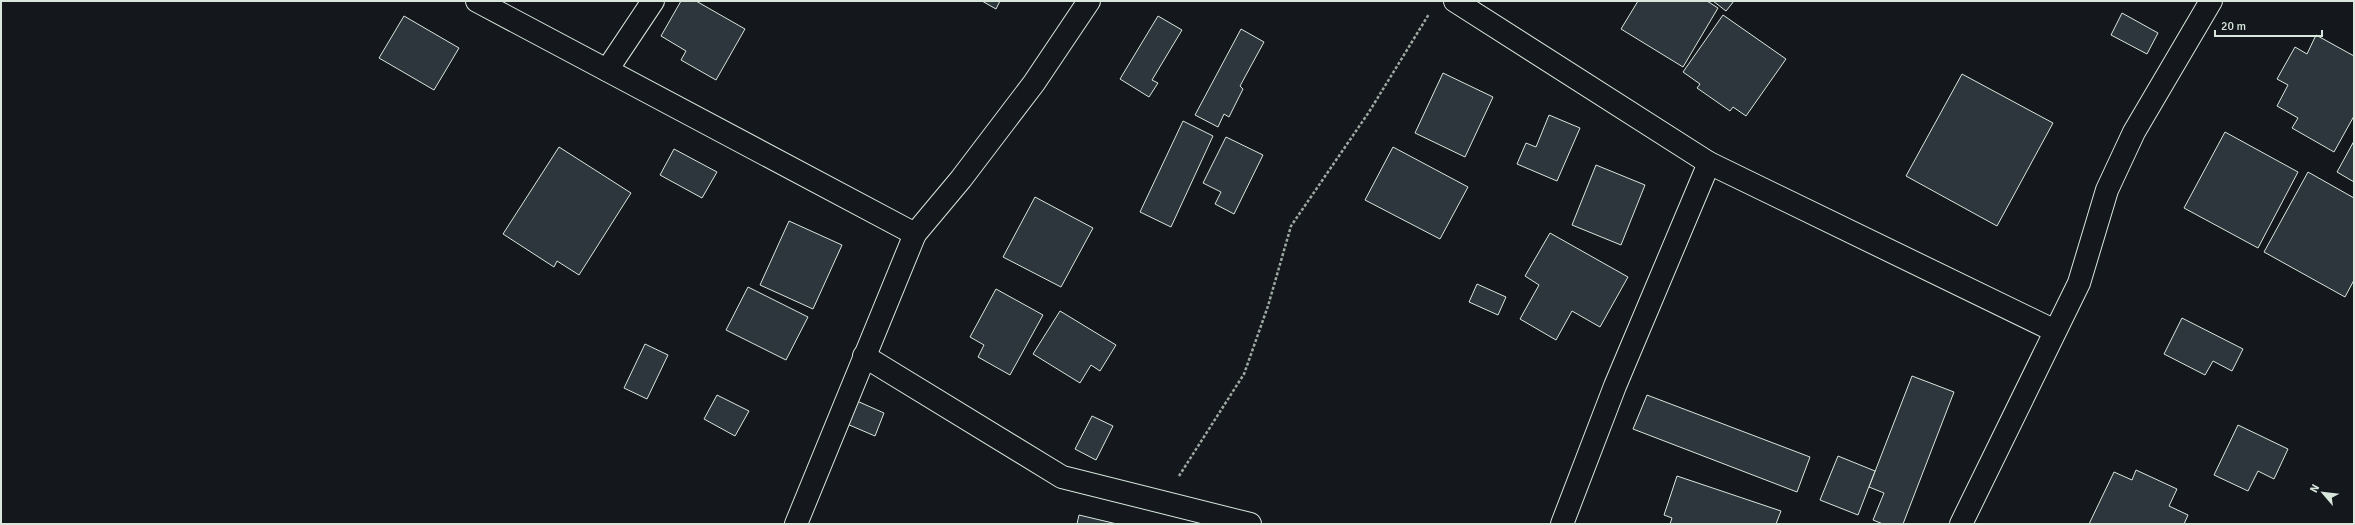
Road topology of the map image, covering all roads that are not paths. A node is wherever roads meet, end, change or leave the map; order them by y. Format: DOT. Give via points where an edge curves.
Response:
graph roads {
  1 [pos="477,1"];
  2 [pos="653,1"];
  3 [pos="1089,1"];
  4 [pos="1455,1"];
  5 [pos="2211,1"];
  6 [pos="607,70"];
  7 [pos="1709,163"];
  8 [pos="915,234"];
  9 [pos="2055,332"];
  10 [pos="864,356"];
  11 [pos="796,524"];
  12 [pos="1250,524"];
  13 [pos="1562,524"];
  14 [pos="1961,524"];
  1 -- 6 [label="street"];
  2 -- 6 [label="street"];
  3 -- 8 [label="street" via="1034,83 961,179"];
  4 -- 7 [label="street"];
  5 -- 9 [label="street" via="2134,132 2107,190 2079,283"];
  6 -- 8 [label="street"];
  7 -- 9 [label="street"];
  7 -- 13 [label="street" via="1615,386"];
  8 -- 10 [label="street"];
  9 -- 14 [label="street"];
  10 -- 11 [label="street"];
  10 -- 12 [label="street" via="1062,477"];
}
